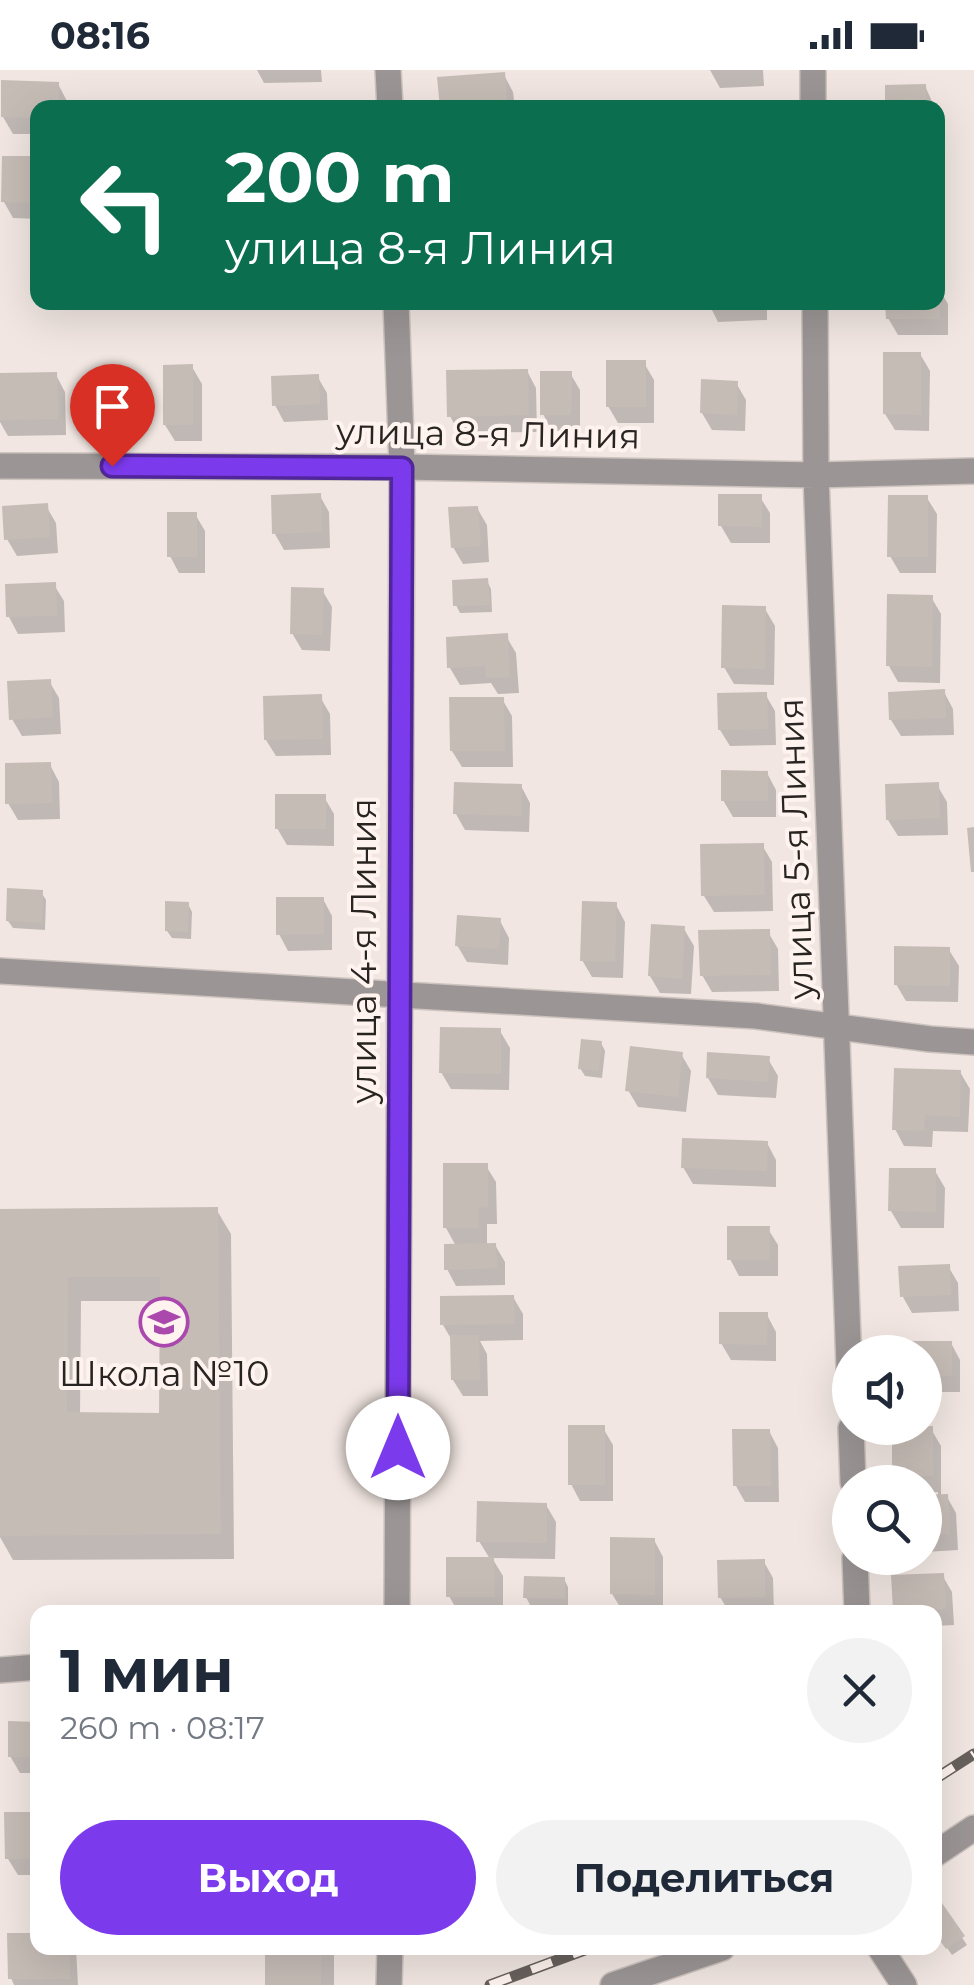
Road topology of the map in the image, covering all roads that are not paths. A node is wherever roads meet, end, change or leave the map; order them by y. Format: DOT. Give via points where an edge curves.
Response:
graph roads {
  1 [pos="388,70"];
  2 [pos="812,70"];
  3 [pos="390,100"];
  4 [pos="813,100"];
  5 [pos="396,310"];
  6 [pos="815,310"];
  7 [pos="0,466"];
  8 [pos="402,468"];
  9 [pos="974,472"];
  10 [pos="816,475"];
  11 [pos="0,972"];
  12 [pos="398,995"];
  13 [pos="838,1027"];
  14 [pos="974,1042"];
  15 [pos="848,1335"];
  16 [pos="856,1575"];
  17 [pos="397,1605"];
  18 [pos="857,1605"];
  19 [pos="30,1668"];
  20 [pos="0,1670"];
  21 [pos="974,1828"];
  22 [pos="942,1849"];
  23 [pos="390,1955"];
  24 [pos="701,1955"];
  25 [pos="885,1955"];
  26 [pos="389,1985"];
  27 [pos="613,1985"];
  28 [pos="904,1985"];
  1 -- 3 [label="street"];
  2 -- 4 [label="street"];
  5 -- 8 [label="street, улица 4-я Линия"];
  6 -- 10 [label="street, улица 5-я Линия"];
  7 -- 8 [label="street, улица 8-я Линия"];
  8 -- 10 [label="street, улица 8-я Линия"];
  8 -- 12 [label="street, улица 4-я Линия"];
  9 -- 10 [label="street, улица 8-я Линия"];
  10 -- 13 [label="street, улица 5-я Линия"];
  11 -- 12 [label="street"];
  12 -- 13 [label="street" via="756,1016"];
  12 -- 17 [label="street, улица 4-я Линия"];
  13 -- 14 [label="street"];
  13 -- 15 [label="street, улица 5-я Линия"];
  16 -- 18 [label="street"];
  19 -- 20 [label="street"];
  21 -- 22 [label="street"];
  23 -- 26 [label="street"];
  24 -- 27 [label="street"];
  25 -- 28 [label="street"];
}
